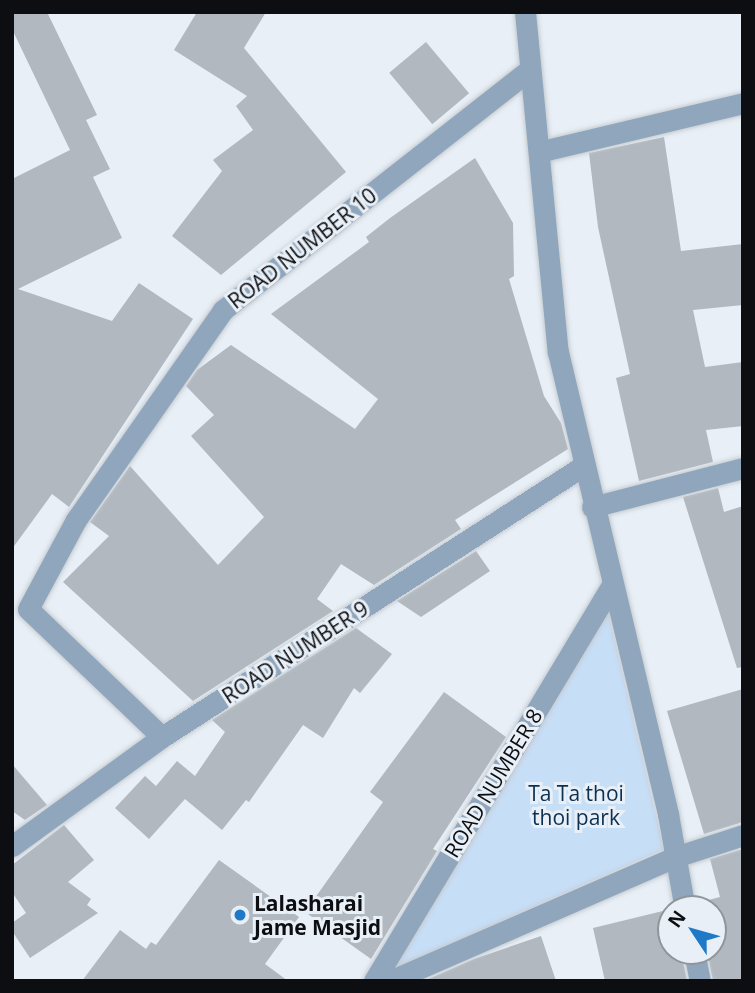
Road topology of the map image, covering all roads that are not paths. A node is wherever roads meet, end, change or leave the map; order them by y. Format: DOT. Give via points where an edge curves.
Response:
graph roads {
  1 [pos="525,12"];
  2 [pos="530,69"];
  3 [pos="743,103"];
  4 [pos="542,151"];
  5 [pos="583,466"];
  6 [pos="743,468"];
  7 [pos="592,507"];
  8 [pos="612,585"];
  9 [pos="20,603"];
  10 [pos="162,737"];
  11 [pos="743,835"];
  12 [pos="12,846"];
  13 [pos="675,857"];
  14 [pos="682,895"];
  15 [pos="374,981"];
  16 [pos="390,981"];
  1 -- 2 [label="street"];
  2 -- 4 [label="street"];
  2 -- 9 [label="street, ROAD NUMBER 10" via="223,310"];
  3 -- 4 [label="street"];
  4 -- 5 [label="street" via="558,352"];
  5 -- 7 [label="street"];
  5 -- 10 [label="street, ROAD NUMBER 9"];
  6 -- 7 [label="street"];
  7 -- 8 [label="street"];
  8 -- 13 [label="street"];
  8 -- 15 [label="street, ROAD NUMBER 8"];
  9 -- 10 [label="street, ROAD NUMBER 10"];
  10 -- 12 [label="street, ROAD NUMBER 9"];
  11 -- 13 [label="street"];
  13 -- 14 [label="street"];
  13 -- 16 [label="street"];
}
